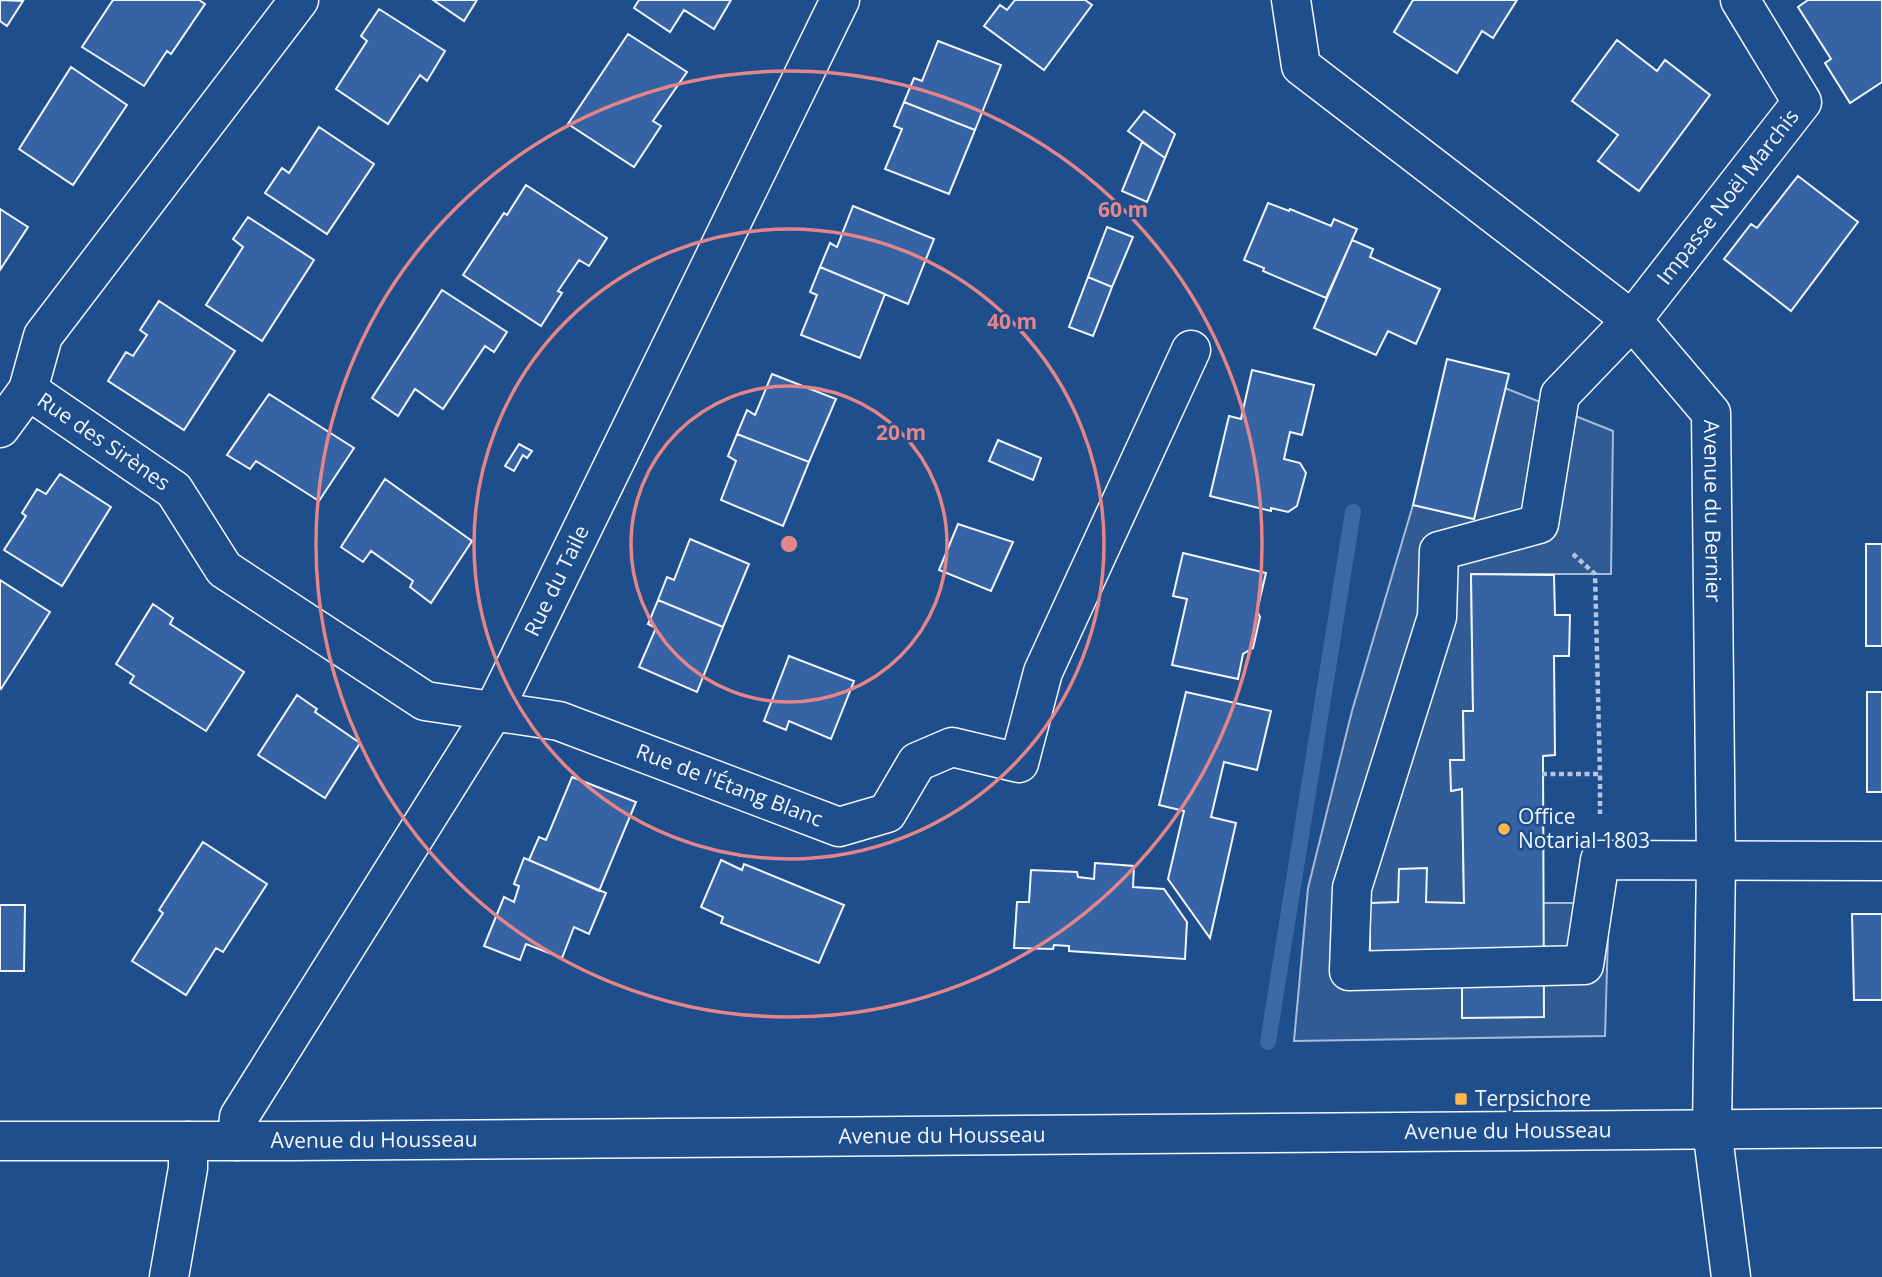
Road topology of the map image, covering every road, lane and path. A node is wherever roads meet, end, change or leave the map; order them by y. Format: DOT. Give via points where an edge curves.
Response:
graph roads {
  1 [pos="299,0"];
  2 [pos="840,0"];
  3 [pos="1290,0"];
  4 [pos="1740,0"];
  5 [pos="1632,320"];
  6 [pos="1191,350"];
  7 [pos="28,390"];
  8 [pos="0,428"];
  9 [pos="1538,524"];
  10 [pos="493,712"];
  11 [pos="1542,774"];
  12 [pos="1600,774"];
  13 [pos="1600,860"];
  14 [pos="1882,861"];
  15 [pos="1716,862"];
  16 [pos="1882,1128"];
  17 [pos="1712,1129"];
  18 [pos="0,1141"];
  19 [pos="237,1141"];
  20 [pos="188,1142"];
  21 [pos="169,1277"];
  22 [pos="1731,1277"];
  1 -- 7 [label="street, Rue des Sirènes" via="43,336"];
  2 -- 10 [label="street, Rue du Taile"];
  3 -- 5 [label="street, Avenue du Bernier" via="1301,66"];
  4 -- 5 [label="street, Impasse Noël Marchis" via="1802,102"];
  5 -- 9 [label="street" via="1560,395"];
  5 -- 15 [label="street, Avenue du Bernier" via="1711,413"];
  6 -- 10 [label="street, Rue de l'Étang Blanc" via="1043,672 1019,763 952,747 917,762 887,813 839,827 559,721"];
  7 -- 8 [label="street"];
  7 -- 10 [label="street, Rue des Sirènes" via="174,490 224,569 425,701"];
  9 -- 12 [label="path" via="1595,574"];
  9 -- 13 [label="street" via="1439,551 1437,617 1352,888 1349,971 1584,965"];
  10 -- 19 [label="street, Rue du Taile" via="239,1117"];
  11 -- 12 [label="path"];
  12 -- 13 [label="path"];
  13 -- 15 [label="street"];
  14 -- 15 [label="street"];
  15 -- 17 [label="street, Avenue du Bernier"];
  16 -- 17 [label="street, Avenue du Housseau"];
  17 -- 19 [label="street, Avenue du Housseau"];
  17 -- 22 [label="street, Avenue du Bernier"];
  18 -- 20 [label="street, Avenue du Housseau"];
  19 -- 20 [label="street, Avenue du Housseau"];
  20 -- 21 [label="street" via="188,1168"];
}
